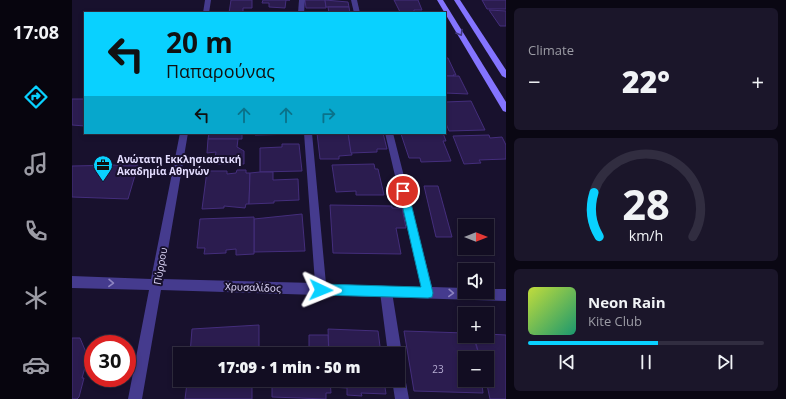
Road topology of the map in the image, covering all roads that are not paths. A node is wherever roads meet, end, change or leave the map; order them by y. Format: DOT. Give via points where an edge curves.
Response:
graph roads {
  1 [pos="208,0"];
  2 [pos="302,0"];
  3 [pos="354,0"];
  4 [pos="440,0"];
  5 [pos="457,0"];
  6 [pos="206,12"];
  7 [pos="301,12"];
  8 [pos="357,12"];
  9 [pos="506,76"];
  10 [pos="506,109"];
  11 [pos="184,134"];
  12 [pos="308,134"];
  13 [pos="389,134"];
  14 [pos="72,282"];
  15 [pos="156,284"];
  16 [pos="321,290"];
  17 [pos="386,292"];
  18 [pos="428,293"];
  19 [pos="506,295"];
  20 [pos="394,347"];
  21 [pos="400,387"];
  22 [pos="136,399"];
  23 [pos="402,399"];
  1 -- 6 [label="street"];
  2 -- 7 [label="street"];
  3 -- 8 [label="street"];
  4 -- 10 [label="main road, one-way"];
  5 -- 9 [label="main road"];
  11 -- 15 [label="street, Πύρρου"];
  12 -- 16 [label="street"];
  13 -- 18 [label="street"];
  14 -- 15 [label="street, Χρυσαλίδος, one-way"];
  15 -- 16 [label="street, Χρυσαλίδος"];
  15 -- 22 [label="street, Πύρρου"];
  16 -- 17 [label="street, Χρυσαλίδος"];
  17 -- 18 [label="street, Χρυσαλίδος"];
  17 -- 20 [label="street"];
  18 -- 19 [label="street, Χρυσαλίδος, one-way"];
  21 -- 23 [label="street"];
}
